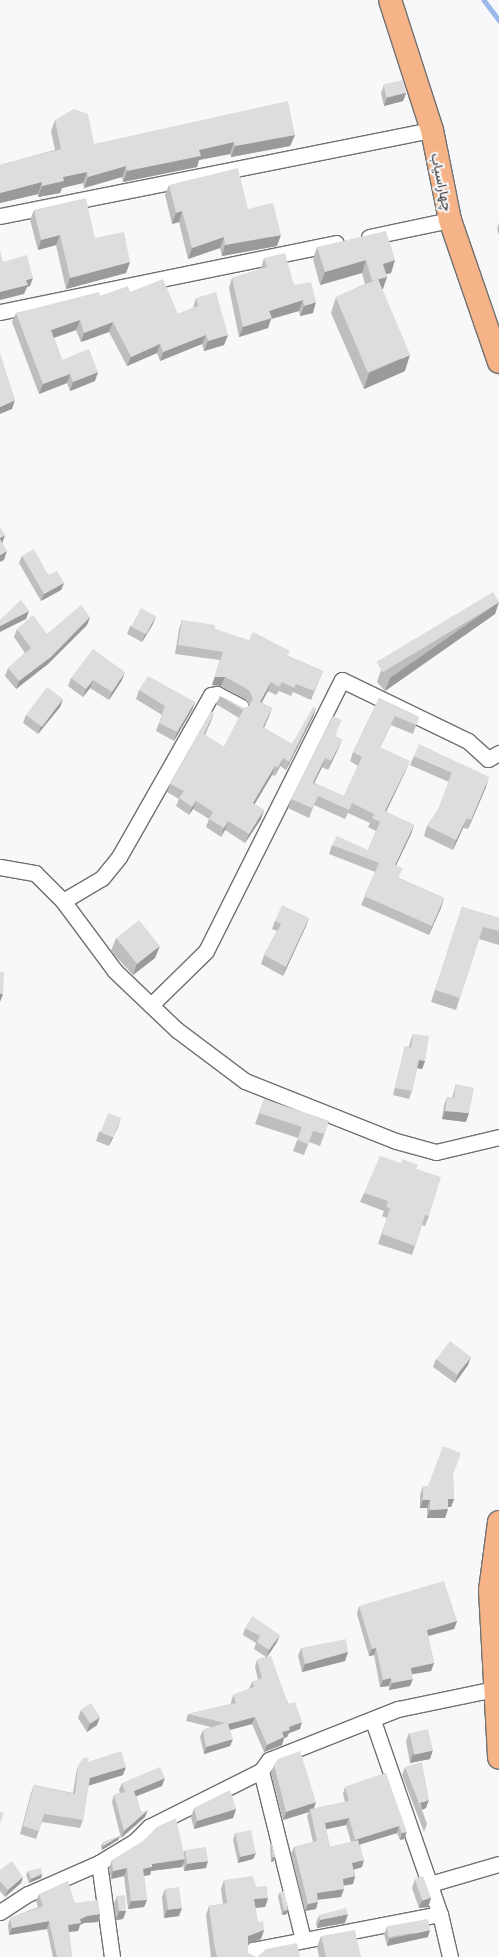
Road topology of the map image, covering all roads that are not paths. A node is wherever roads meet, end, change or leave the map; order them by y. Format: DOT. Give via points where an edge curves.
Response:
graph roads {
  1 [pos="390,0"];
  2 [pos="432,130"];
  3 [pos="0,216"];
  4 [pos="450,220"];
  5 [pos="0,312"];
  6 [pos="499,362"];
  7 [pos="241,707"];
  8 [pos="499,753"];
  9 [pos="0,867"];
  10 [pos="63,901"];
  11 [pos="151,1005"];
  12 [pos="499,1137"];
  13 [pos="499,1522"];
  14 [pos="495,1689"];
  15 [pos="374,1721"];
  16 [pos="499,1758"];
  17 [pos="261,1771"];
  18 [pos="99,1863"];
  19 [pos="499,1864"];
  20 [pos="430,1884"];
  21 [pos="0,1912"];
  22 [pos="440,1914"];
  23 [pos="303,1940"];
  24 [pos="112,1957"];
  25 [pos="253,1957"];
  26 [pos="450,1957"];
  1 -- 2 [label="highway, چهاراسیاب"];
  2 -- 3 [label="street"];
  2 -- 4 [label="highway, چهاراسیاب"];
  4 -- 5 [label="street"];
  4 -- 6 [label="highway, چهاراسیاب"];
  7 -- 10 [label="street" via="217,694 211,695 119,857 102,878"];
  8 -- 11 [label="street" via="488,759 468,741 342,680 206,950"];
  9 -- 10 [label="street" via="35,873"];
  10 -- 11 [label="street" via="115,971"];
  11 -- 12 [label="street" via="177,1030 245,1081 396,1141 436,1152"];
  13 -- 14 [label="highway" via="490,1590"];
  14 -- 15 [label="street" via="398,1709"];
  14 -- 16 [label="highway"];
  15 -- 17 [label="street" via="269,1760"];
  15 -- 20 [label="street"];
  17 -- 18 [label="street" via="150,1827 135,1841"];
  17 -- 23 [label="street"];
  18 -- 21 [label="street" via="28,1894"];
  18 -- 24 [label="street"];
  19 -- 20 [label="street"];
  20 -- 22 [label="street"];
  22 -- 23 [label="street"];
  22 -- 26 [label="street"];
  23 -- 25 [label="street" via="253,1950"];
}
